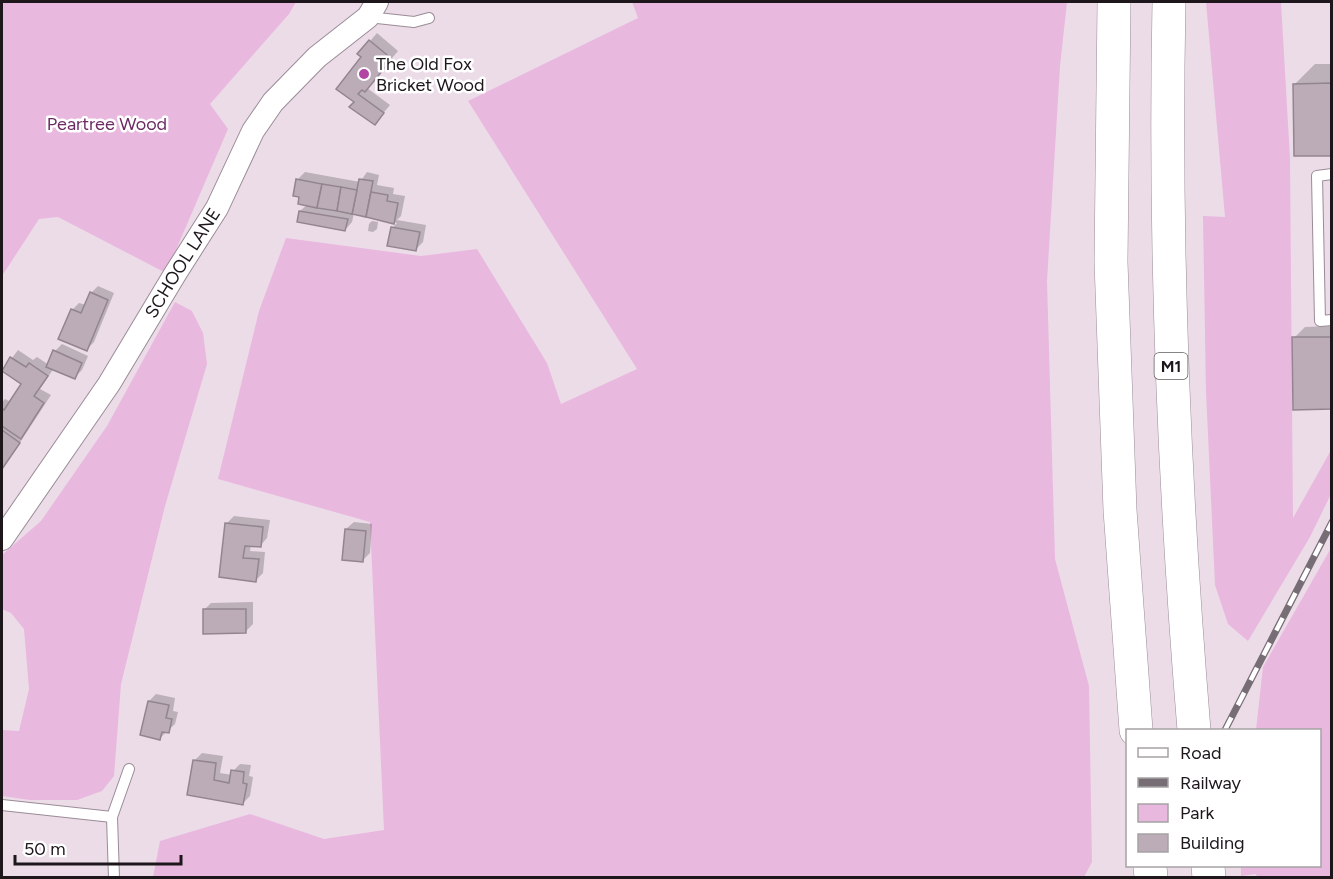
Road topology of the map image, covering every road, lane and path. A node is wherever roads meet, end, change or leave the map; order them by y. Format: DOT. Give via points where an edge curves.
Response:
graph roads {
  1 [pos="1114,2"];
  2 [pos="1169,2"];
  3 [pos="373,9"];
  4 [pos="429,18"];
  5 [pos="1332,174"];
  6 [pos="1332,320"];
  7 [pos="2,539"];
  8 [pos="1136,729"];
  9 [pos="1194,729"];
  10 [pos="129,769"];
  11 [pos="2,805"];
  12 [pos="112,817"];
  13 [pos="114,878"];
  1 -- 8 [label="highway" via="1112,274 1120,510"];
  2 -- 9 [label="highway, M1" via="1167,251 1181,573"];
  3 -- 4 [label="lane" via="414,22"];
  3 -- 7 [label="street, SCHOOL LANE" via="273,102 254,131 217,208 109,384"];
  5 -- 6 [label="lane" via="1317,176 1320,321"];
  10 -- 12 [label="lane"];
  11 -- 12 [label="lane"];
  12 -- 13 [label="lane"];
}
